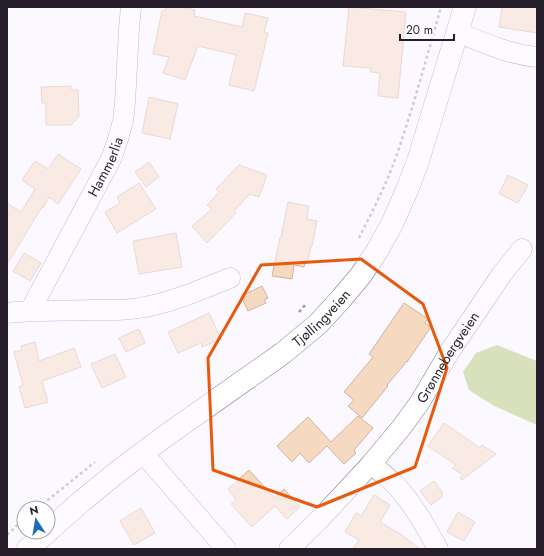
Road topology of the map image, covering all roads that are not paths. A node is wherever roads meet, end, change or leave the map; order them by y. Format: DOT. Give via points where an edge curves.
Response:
graph roads {
  1 [pos="131,7"];
  2 [pos="465,7"];
  3 [pos="457,32"];
  4 [pos="537,57"];
  5 [pos="522,249"];
  6 [pos="230,278"];
  7 [pos="30,311"];
  8 [pos="7,313"];
  9 [pos="143,453"];
  10 [pos="371,464"];
  11 [pos="56,523"];
  12 [pos="38,540"];
  13 [pos="28,549"];
  14 [pos="226,549"];
  15 [pos="289,549"];
  16 [pos="438,549"];
  1 -- 7 [label="street, Hammerlia" via="125,103 118,139 111,158"];
  2 -- 3 [label="main road, Tjøllingveien"];
  3 -- 4 [label="street" via="498,49"];
  3 -- 9 [label="main road, Tjøllingveien" via="407,190 392,224 361,275 318,324 283,353"];
  5 -- 10 [label="street, Grønnebergveien" via="450,351 420,402"];
  6 -- 7 [label="street" via="180,298 139,308"];
  7 -- 8 [label="street"];
  9 -- 11 [label="main road, Tjøllingveien"];
  9 -- 14 [label="street"];
  10 -- 15 [label="street, Grønnebergveien"];
  10 -- 16 [label="street" via="401,491"];
  12 -- 13 [label="main road, Tjøllingveien"];
}
